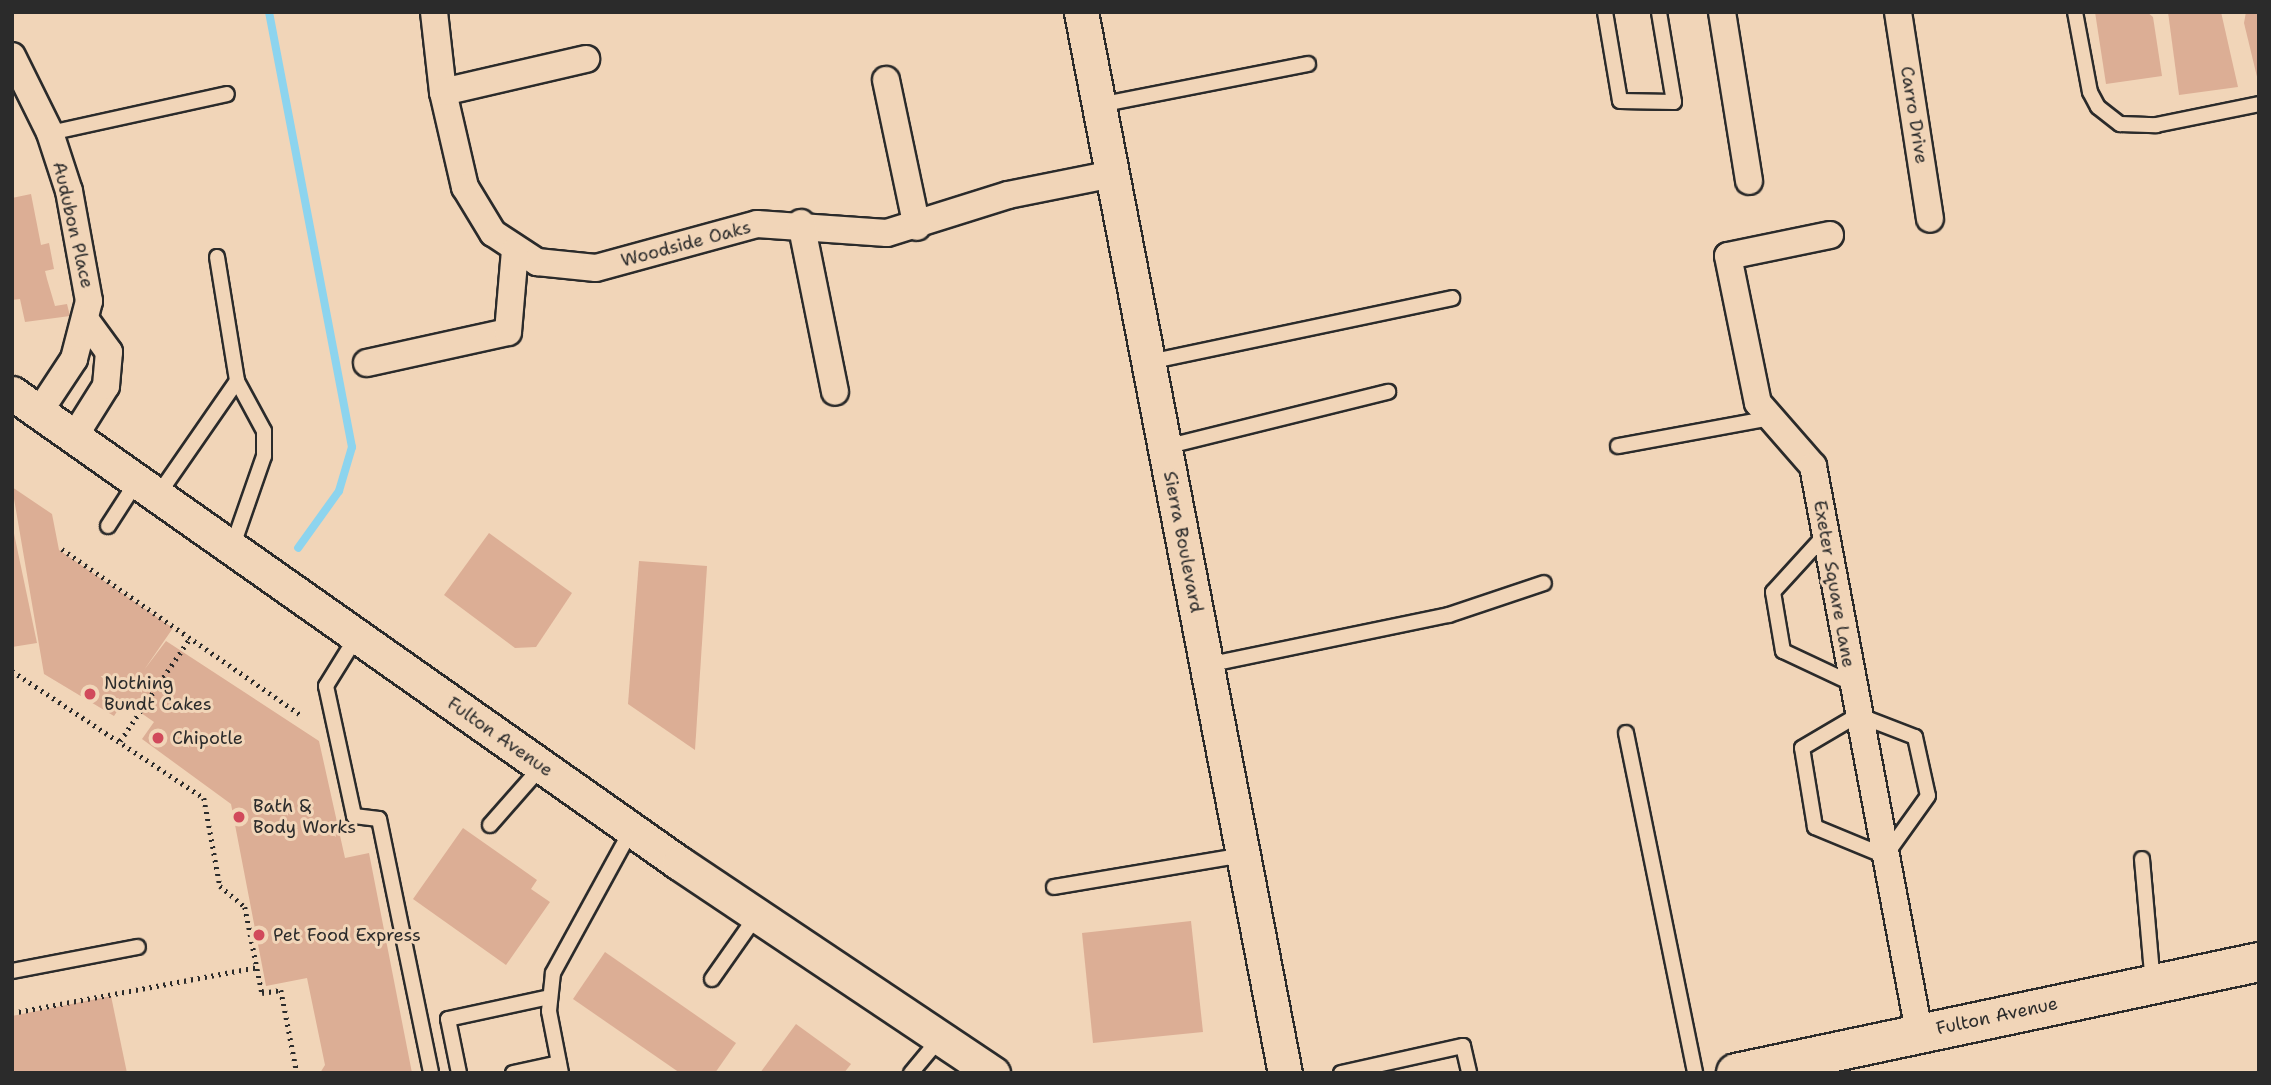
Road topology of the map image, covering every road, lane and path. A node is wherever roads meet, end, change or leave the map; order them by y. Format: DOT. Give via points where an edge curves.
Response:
graph roads {
  1 [pos="434,12"];
  2 [pos="1081,12"];
  3 [pos="1605,12"];
  4 [pos="1659,12"];
  5 [pos="1722,12"];
  6 [pos="1898,12"];
  7 [pos="2075,12"];
  8 [pos="12,56"];
  9 [pos="586,59"];
  10 [pos="1308,64"];
  11 [pos="887,80"];
  12 [pos="443,92"];
  13 [pos="227,94"];
  14 [pos="2259,104"];
  15 [pos="1099,105"];
  16 [pos="50,133"];
  17 [pos="1113,174"];
  18 [pos="1749,181"];
  19 [pos="1930,219"];
  20 [pos="801,223"];
  21 [pos="917,227"];
  22 [pos="1830,235"];
  23 [pos="515,251"];
  24 [pos="217,257"];
  25 [pos="1452,298"];
  26 [pos="85,319"];
  27 [pos="1149,362"];
  28 [pos="368,363"];
  29 [pos="237,381"];
  30 [pos="835,392"];
  31 [pos="1388,392"];
  32 [pos="25,402"];
  33 [pos="1771,418"];
  34 [pos="74,437"];
  35 [pos="1618,446"];
  36 [pos="1165,447"];
  37 [pos="148,488"];
  38 [pos="108,526"];
  39 [pos="1825,535"];
  40 [pos="232,548"];
  41 [pos="62,549"];
  42 [pos="1544,583"];
  43 [pos="357,636"];
  44 [pos="190,638"];
  45 [pos="1207,666"];
  46 [pos="12,671"];
  47 [pos="1853,684"];
  48 [pos="301,715"];
  49 [pos="1858,715"];
  50 [pos="1626,733"];
  51 [pos="120,741"];
  52 [pos="542,766"];
  53 [pos="490,825"];
  54 [pos="632,830"];
  55 [pos="1243,855"];
  56 [pos="1885,856"];
  57 [pos="2142,859"];
  58 [pos="1054,887"];
  59 [pos="757,915"];
  60 [pos="138,947"];
  61 [pos="2259,962"];
  62 [pos="257,968"];
  63 [pos="12,971"];
  64 [pos="712,979"];
  65 [pos="2153,985"];
  66 [pos="550,997"];
  67 [pos="12,1013"];
  68 [pos="1919,1032"];
  69 [pos="941,1037"];
  70 [pos="560,1068"];
  71 [pos="297,1073"];
  72 [pos="431,1073"];
  73 [pos="459,1073"];
  74 [pos="513,1073"];
  75 [pos="911,1073"];
  76 [pos="993,1073"];
  77 [pos="1285,1073"];
  78 [pos="1341,1073"];
  79 [pos="1469,1073"];
  80 [pos="1695,1073"];
  81 [pos="1736,1073"];
  1 -- 12 [label="street, Woodside Oaks"];
  2 -- 15 [label="street, Sierra Boulevard"];
  3 -- 4 [label="lane" via="1620,101 1674,103"];
  5 -- 18 [label="street"];
  6 -- 19 [label="street, Carro Drive"];
  7 -- 14 [label="lane" via="2091,92 2098,107 2120,124 2155,125"];
  8 -- 16 [label="street, Audubon Place"];
  9 -- 12 [label="street"];
  10 -- 15 [label="lane"];
  11 -- 21 [label="street"];
  12 -- 23 [label="street, Woodside Oaks" via="465,187 478,214"];
  13 -- 16 [label="lane"];
  15 -- 17 [label="street, Sierra Boulevard"];
  16 -- 26 [label="street, Audubon Place" via="81,249 89,301"];
  17 -- 21 [label="street, Woodside Oaks" via="981,202"];
  17 -- 27 [label="street, Sierra Boulevard"];
  20 -- 21 [label="street, Woodside Oaks" via="866,233"];
  20 -- 23 [label="street, Woodside Oaks" via="718,232 596,268 537,262"];
  20 -- 30 [label="street"];
  22 -- 33 [label="street, Exeter Square Lane" via="1728,256 1758,403"];
  23 -- 28 [label="street" via="508,332"];
  24 -- 29 [label="lane"];
  25 -- 27 [label="lane"];
  26 -- 32 [label="street, Audubon Place" via="74,359"];
  26 -- 34 [label="street" via="109,352 106,386"];
  27 -- 36 [label="street, Sierra Boulevard"];
  29 -- 37 [label="lane"];
  29 -- 40 [label="lane" via="264,431 264,456"];
  31 -- 36 [label="lane"];
  32 -- 34 [label="street, Fulton Avenue"];
  33 -- 35 [label="lane"];
  33 -- 39 [label="street, Exeter Square Lane" via="1813,466"];
  34 -- 37 [label="street, Fulton Avenue"];
  36 -- 45 [label="street, Sierra Boulevard"];
  37 -- 38 [label="lane"];
  37 -- 40 [label="street, Fulton Avenue"];
  39 -- 47 [label="street, Exeter Square Lane"];
  39 -- 47 [label="lane" via="1773,592 1783,651"];
  40 -- 43 [label="street, Fulton Avenue"];
  41 -- 44 [label="path"];
  42 -- 45 [label="lane" via="1449,615"];
  43 -- 52 [label="street, Fulton Avenue"];
  43 -- 72 [label="lane" via="327,686 354,816 379,819"];
  44 -- 48 [label="path"];
  44 -- 51 [label="path"];
  45 -- 55 [label="street, Sierra Boulevard"];
  46 -- 51 [label="path"];
  47 -- 49 [label="street, Exeter Square Lane"];
  49 -- 56 [label="street, Exeter Square Lane"];
  49 -- 56 [label="lane" via="1915,737 1928,796"];
  49 -- 56 [label="lane" via="1802,748 1815,827"];
  50 -- 80 [label="lane"];
  51 -- 62 [label="path" via="204,799 220,886 244,907"];
  52 -- 53 [label="lane"];
  52 -- 54 [label="street, Fulton Avenue"];
  54 -- 59 [label="street, Fulton Avenue"];
  54 -- 66 [label="lane" via="553,973"];
  55 -- 58 [label="lane"];
  55 -- 77 [label="street, Sierra Boulevard"];
  56 -- 68 [label="street, Exeter Square Lane"];
  57 -- 65 [label="lane"];
  59 -- 64 [label="lane"];
  59 -- 69 [label="street, Fulton Avenue"];
  60 -- 63 [label="lane"];
  61 -- 65 [label="main road, Fulton Avenue"];
  62 -- 67 [label="path"];
  62 -- 71 [label="path" via="261,993 281,990"];
  65 -- 68 [label="main road, Fulton Avenue"];
  66 -- 70 [label="lane"];
  66 -- 73 [label="lane" via="448,1019"];
  68 -- 81 [label="main road, Fulton Avenue"];
  69 -- 75 [label="lane"];
  69 -- 76 [label="street, Fulton Avenue"];
  70 -- 74 [label="lane"];
  78 -- 79 [label="lane" via="1463,1046"];
}
